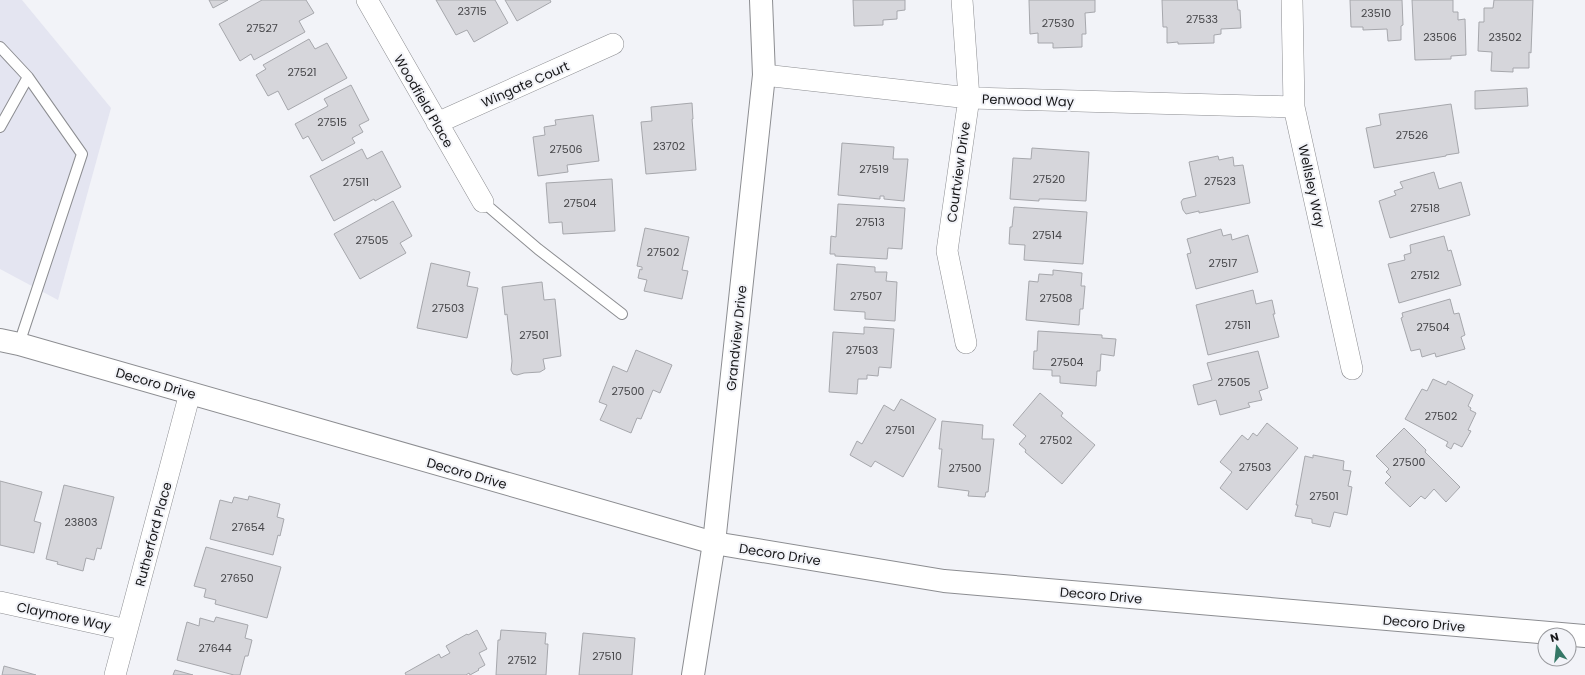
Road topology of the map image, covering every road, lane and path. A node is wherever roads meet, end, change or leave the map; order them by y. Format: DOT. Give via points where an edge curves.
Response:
graph roads {
  1 [pos="367,0"];
  2 [pos="761,0"];
  3 [pos="962,0"];
  4 [pos="1292,0"];
  5 [pos="613,44"];
  6 [pos="0,47"];
  7 [pos="764,75"];
  8 [pos="28,77"];
  9 [pos="969,98"];
  10 [pos="1294,107"];
  11 [pos="437,123"];
  12 [pos="0,127"];
  13 [pos="483,202"];
  14 [pos="622,314"];
  15 [pos="10,342"];
  16 [pos="966,343"];
  17 [pos="1352,369"];
  18 [pos="190,393"];
  19 [pos="714,544"];
  20 [pos="0,602"];
  21 [pos="127,630"];
  22 [pos="1585,636"];
  23 [pos="115,675"];
  24 [pos="693,675"];
  1 -- 11 [label="street, Woodfield Place"];
  2 -- 7 [label="main road, Grandview Drive"];
  3 -- 9 [label="street, Courtview Drive"];
  4 -- 10 [label="street, Wellsley Way"];
  5 -- 11 [label="street, Wingate Court"];
  6 -- 8 [label="lane"];
  7 -- 9 [label="street, Penwood Way"];
  7 -- 19 [label="main road, Grandview Drive"];
  8 -- 12 [label="lane"];
  8 -- 15 [label="lane" via="82,154"];
  9 -- 10 [label="street, Penwood Way"];
  9 -- 16 [label="street, Courtview Drive" via="947,251"];
  10 -- 17 [label="street, Wellsley Way"];
  11 -- 13 [label="street, Woodfield Place"];
  13 -- 14 [label="lane" via="538,250"];
  15 -- 18 [label="main road, Decoro Drive"];
  18 -- 19 [label="main road, Decoro Drive"];
  18 -- 21 [label="street, Rutherford Place"];
  19 -- 22 [label="main road, Decoro Drive" via="944,582"];
  19 -- 24 [label="main road, Grandview Drive"];
  20 -- 21 [label="street, Claymore Way"];
  21 -- 23 [label="street, Rutherford Place"];
}
